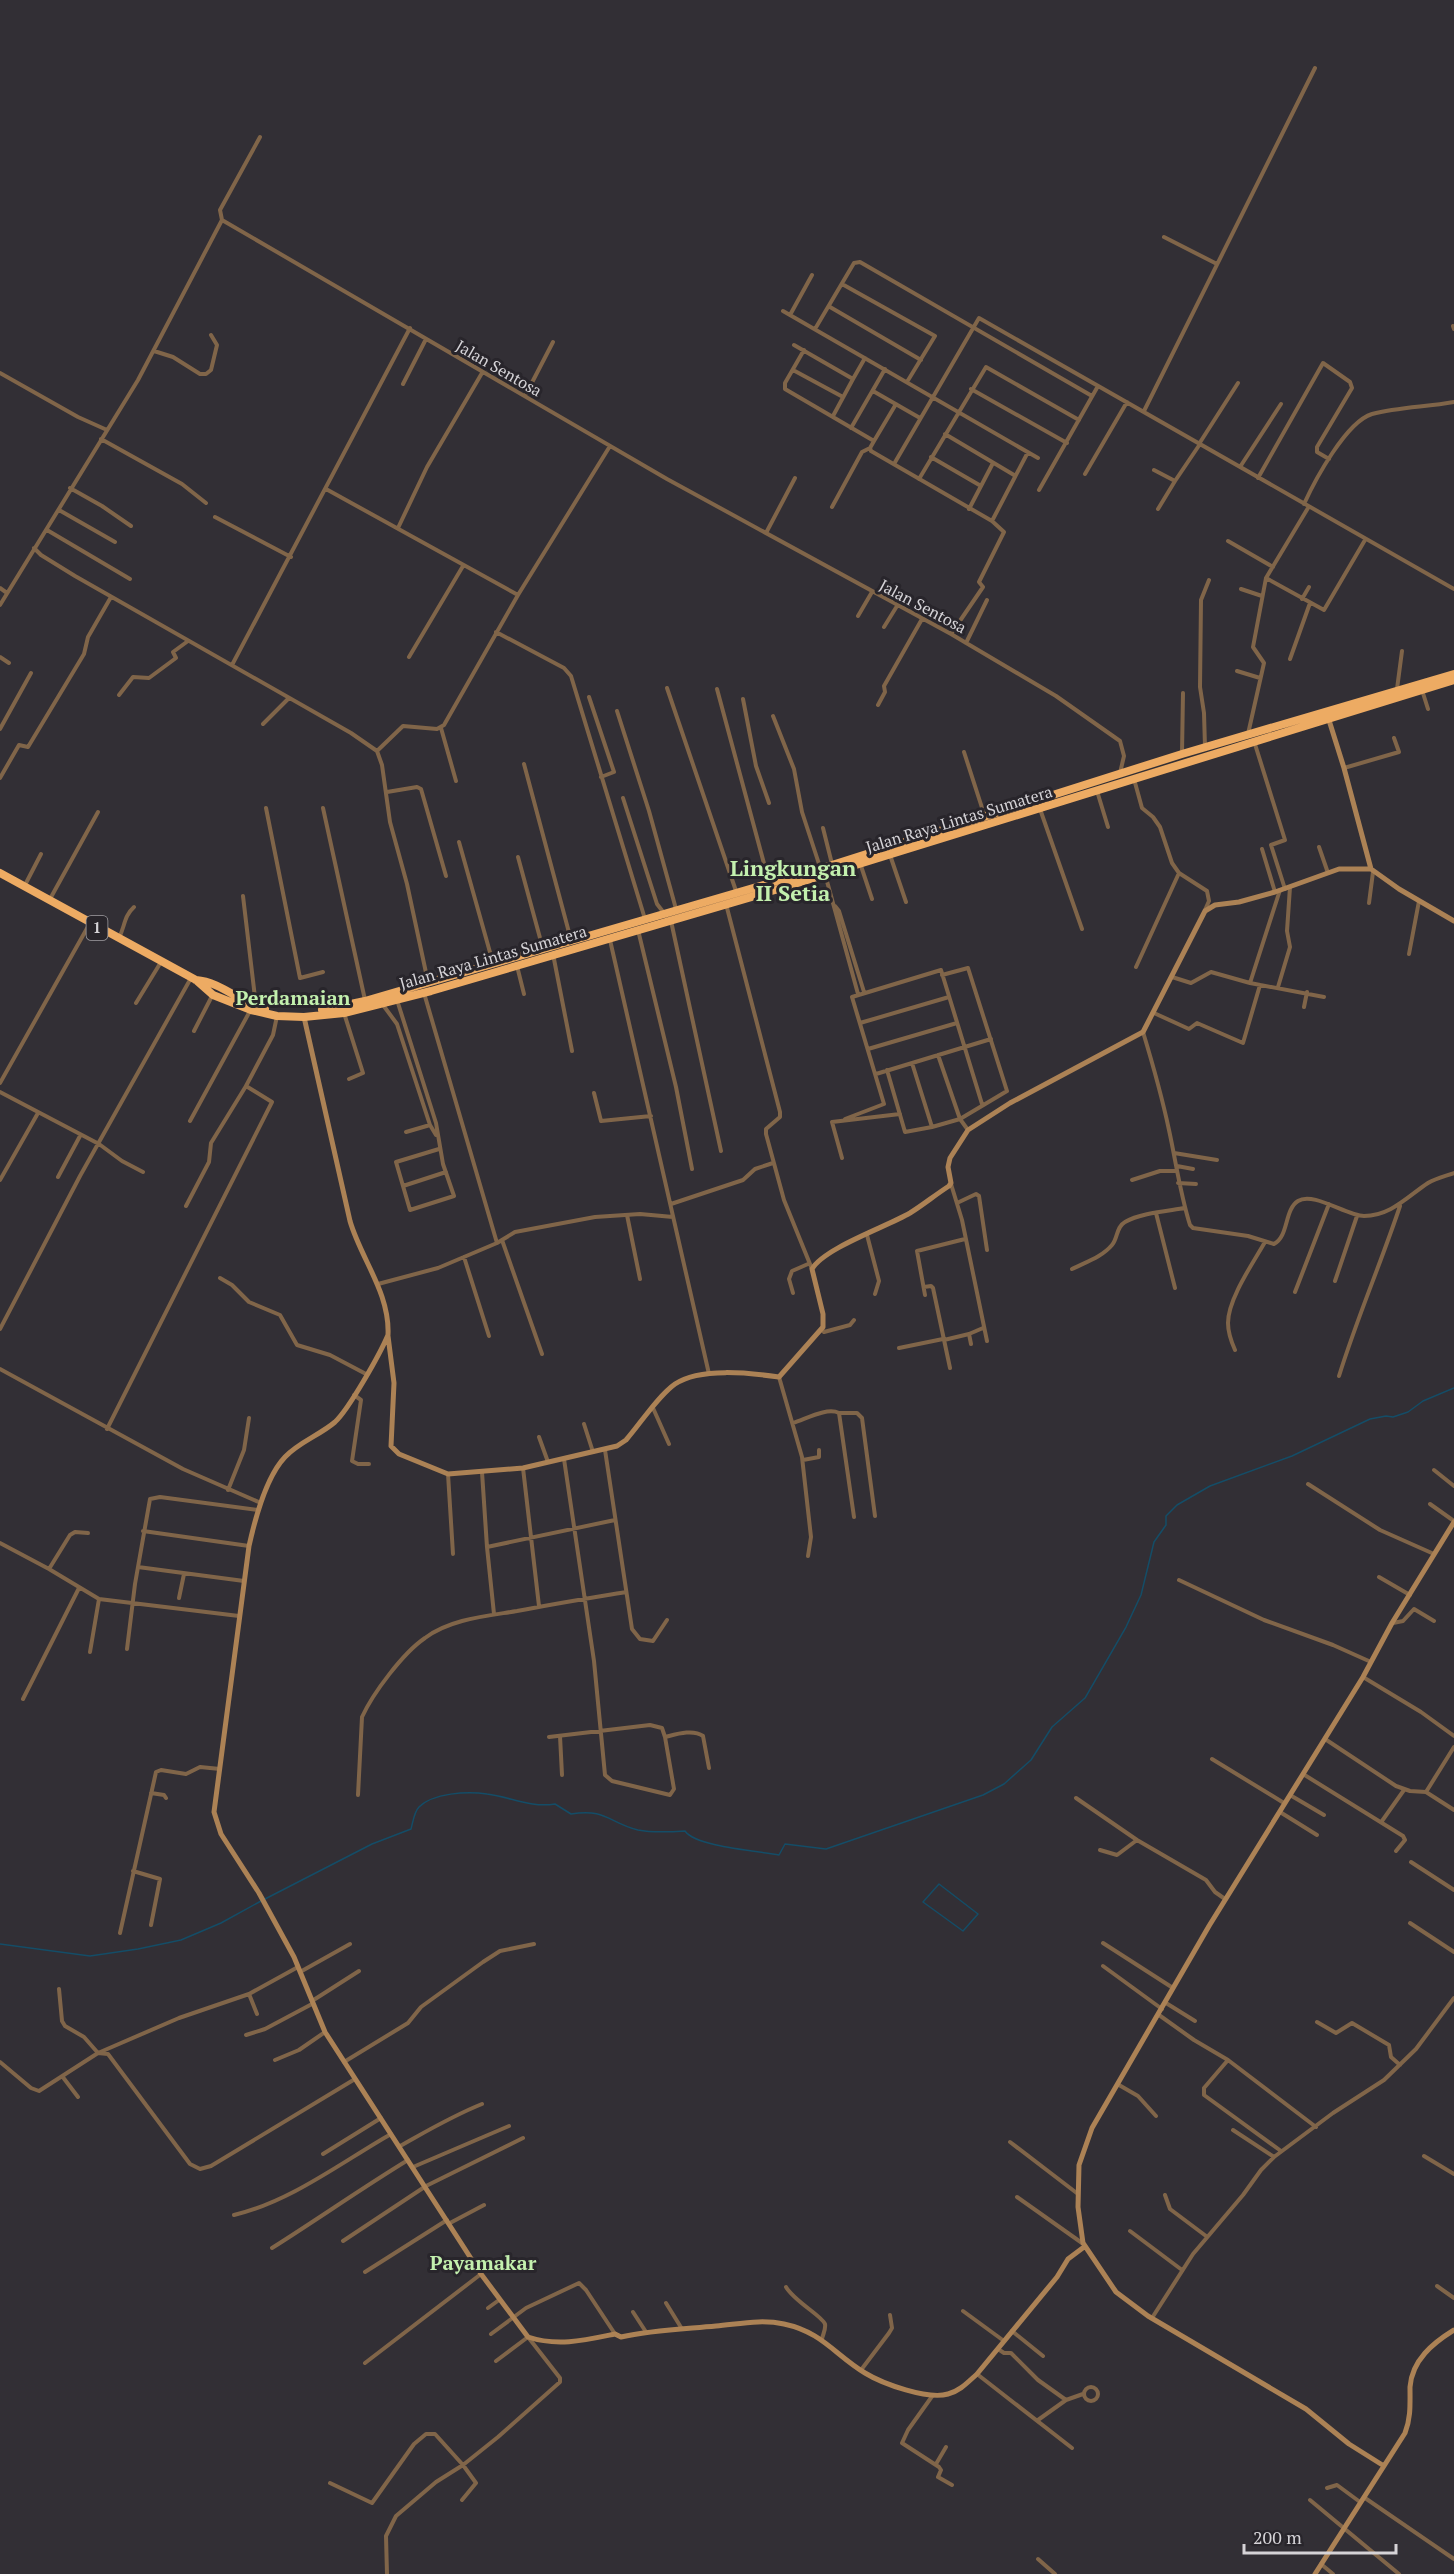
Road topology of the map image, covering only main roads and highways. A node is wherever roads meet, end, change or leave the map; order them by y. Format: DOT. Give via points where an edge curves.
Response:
graph roads {
  1 [pos="1454,674"];
  2 [pos="1454,680"];
  3 [pos="1327,715"];
  4 [pos="1251,738"];
  5 [pos="823,871"];
  6 [pos="0,873"];
  7 [pos="668,917"];
  8 [pos="609,934"];
  9 [pos="193,979"];
  10 [pos="428,989"];
  11 [pos="254,1008"];
  1 -- 3 [label="highway, Jalan Raya Lintas Sumatera / 1"];
  2 -- 3 [label="highway, Jalan Raya Lintas Sumatera / 1"];
  3 -- 4 [label="highway, Jalan Raya Lintas Sumatera / 1"];
  4 -- 5 [label="highway, Jalan Raya Lintas Sumatera / 1" via="1040,809"];
  4 -- 5 [label="highway, Jalan Raya Lintas Sumatera / 1" via="1182,754"];
  5 -- 7 [label="highway, Jalan Raya Lintas Sumatera / 1" via="726,903"];
  5 -- 7 [label="highway, Jalan Raya Lintas Sumatera / 1" via="676,909"];
  6 -- 9 [label="highway, Jalan Raya Lintas Sumatera / 1"];
  7 -- 8 [label="highway, Jalan Raya Lintas Sumatera / 1" via="638,929"];
  7 -- 8 [label="highway, Jalan Raya Lintas Sumatera / 1" via="645,919"];
  8 -- 10 [label="highway, Jalan Raya Lintas Sumatera / 1"];
  8 -- 10 [label="highway, Jalan Raya Lintas Sumatera / 1" via="493,963"];
  9 -- 11 [label="highway, Jalan Raya Lintas Sumatera / 1" via="209,981"];
  9 -- 11 [label="highway, Jalan Raya Lintas Sumatera / 1" via="213,995"];
  10 -- 11 [label="highway, Jalan Raya Lintas Sumatera / 1" via="303,1013"];
  10 -- 11 [label="highway, Jalan Raya Lintas Sumatera / 1" via="344,1013 277,1016"];
}
